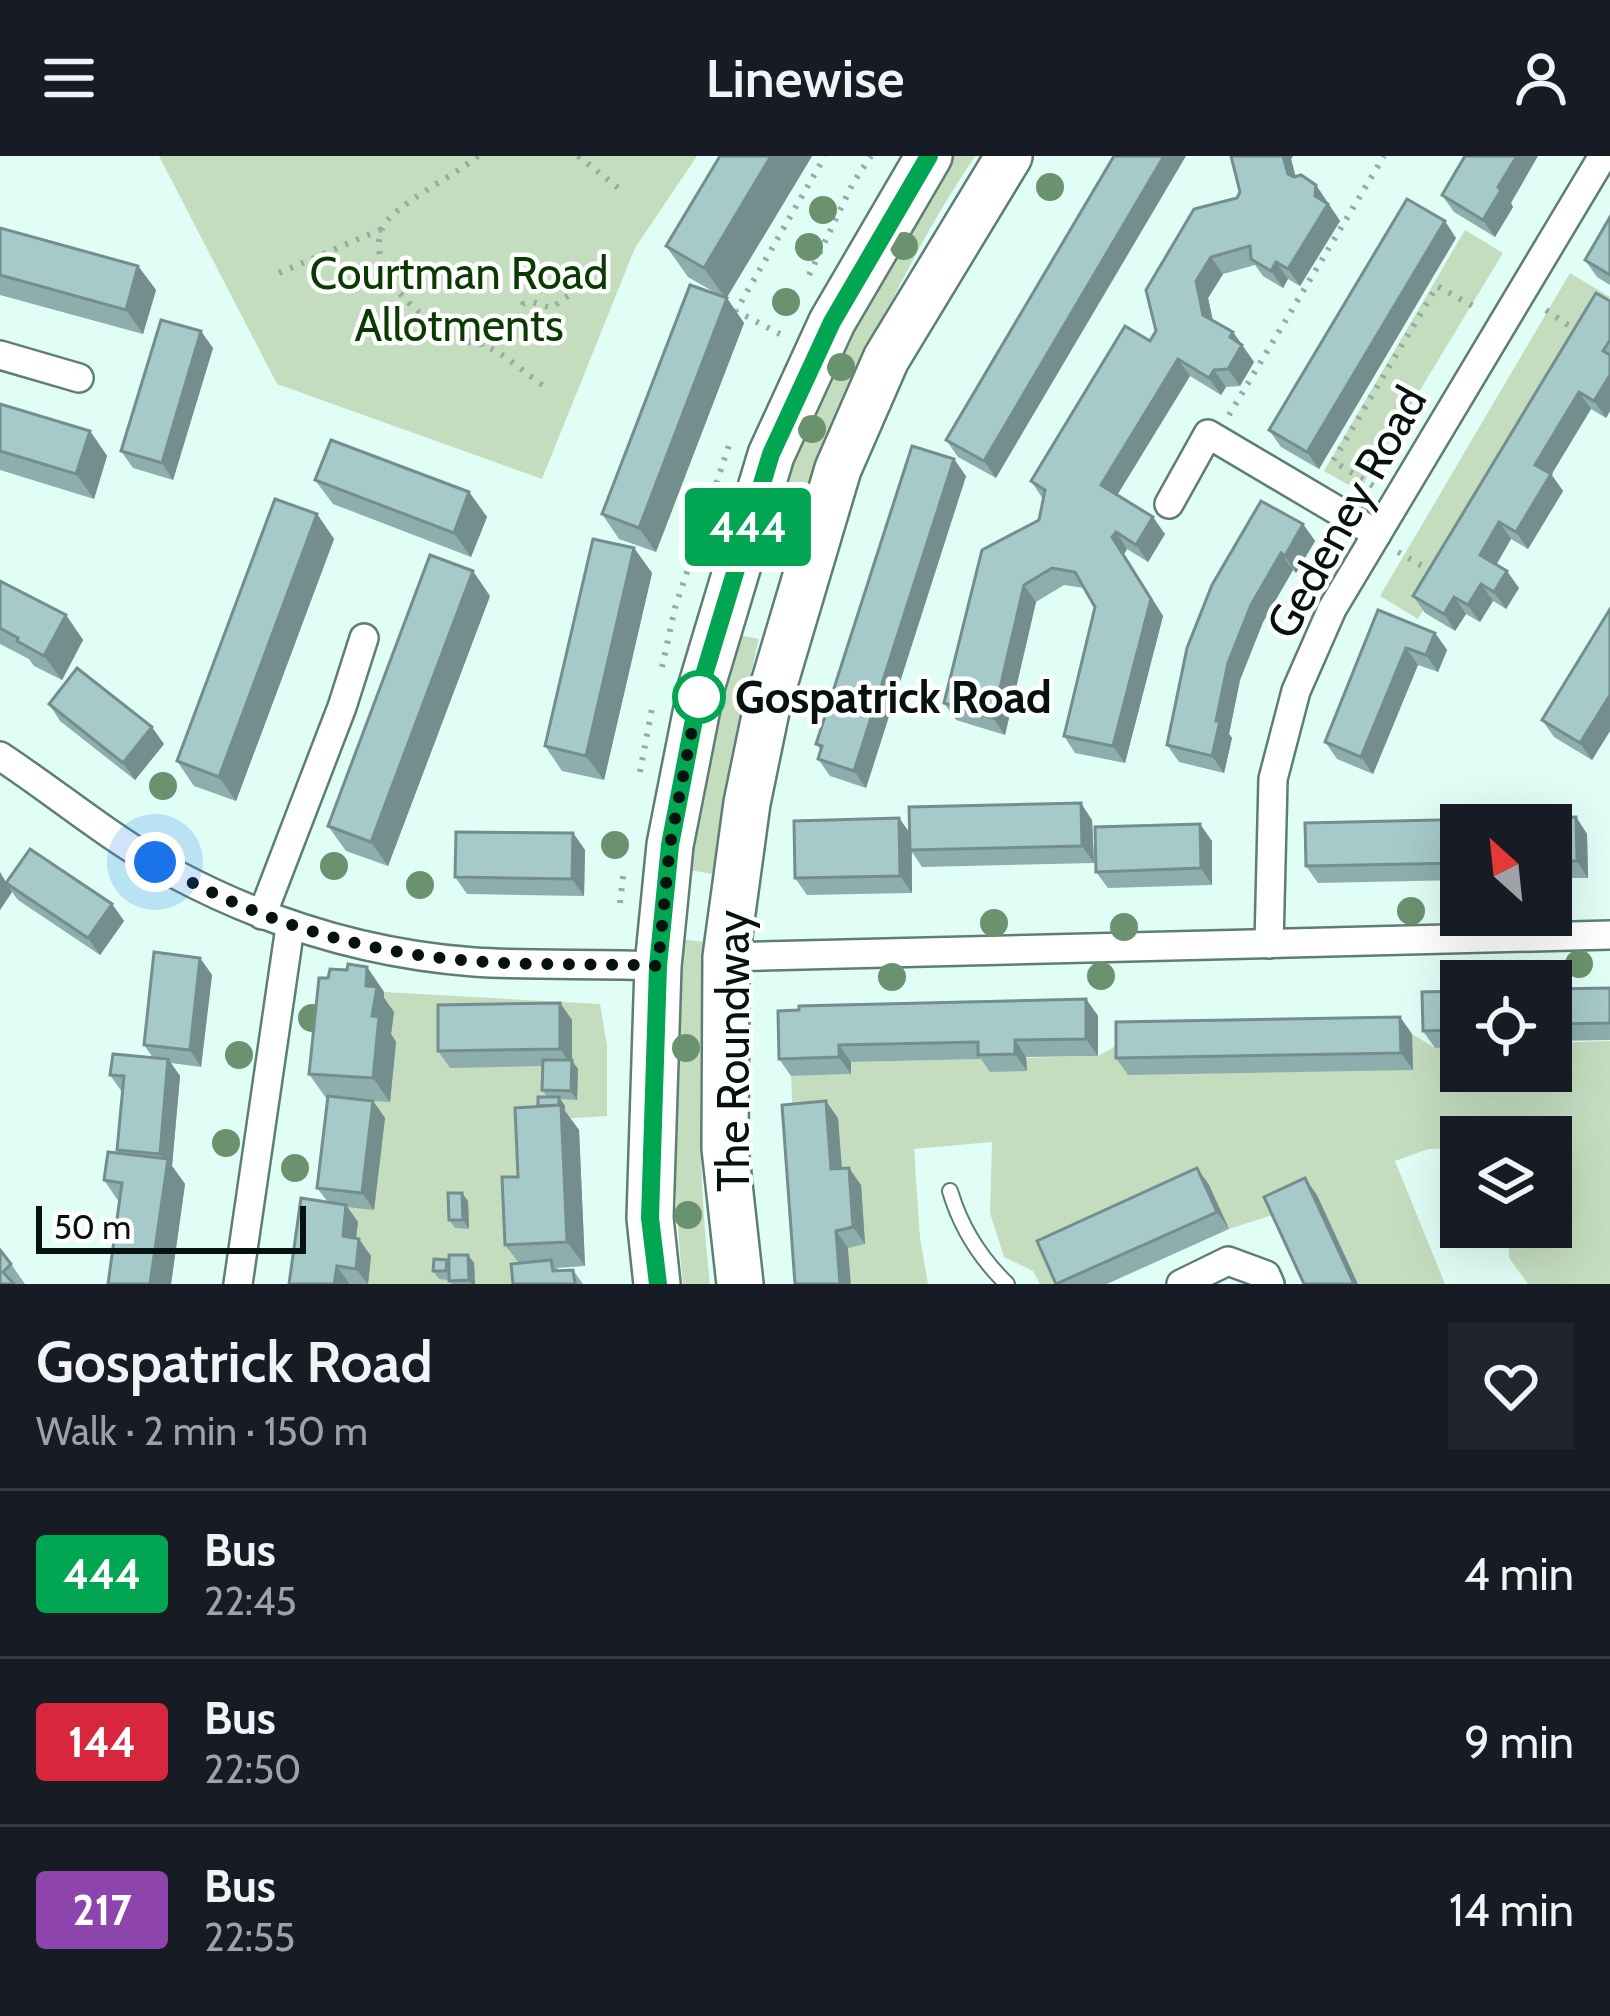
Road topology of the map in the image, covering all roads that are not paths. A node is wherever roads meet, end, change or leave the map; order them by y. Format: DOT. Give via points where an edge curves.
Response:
graph roads {
  1 [pos="929,156"];
  2 [pos="1009,156"];
  3 [pos="1603,156"];
  4 [pos="0,355"];
  5 [pos="79,378"];
  6 [pos="1169,504"];
  7 [pos="1376,536"];
  8 [pos="726,601"];
  9 [pos="791,617"];
  10 [pos="364,638"];
  11 [pos="0,756"];
  12 [pos="262,915"];
  13 [pos="290,927"];
  14 [pos="1610,935"];
  15 [pos="1269,944"];
  16 [pos="726,957"];
  17 [pos="658,966"];
  18 [pos="950,1191"];
  19 [pos="238,1284"];
  20 [pos="658,1284"];
  21 [pos="740,1284"];
  22 [pos="1007,1284"];
  23 [pos="1180,1284"];
  24 [pos="1270,1284"];
  1 -- 8 [label="main road, The Roundway" via="832,322 771,454"];
  2 -- 9 [label="main road, The Roundway" via="886,359 838,469"];
  3 -- 7 [label="street, Gedeney Road"];
  4 -- 5 [label="street"];
  6 -- 7 [label="street" via="1208,434"];
  7 -- 15 [label="street, Gedeney Road" via="1296,691 1273,779"];
  8 -- 9 [label="main road"];
  8 -- 17 [label="main road, The Roundway" via="683,766"];
  9 -- 16 [label="main road, The Roundway" via="747,803"];
  10 -- 12 [label="street"];
  11 -- 12 [label="street" via="134,850"];
  12 -- 13 [label="street"];
  13 -- 17 [label="street" via="430,956"];
  13 -- 19 [label="street"];
  14 -- 15 [label="street"];
  15 -- 16 [label="street"];
  16 -- 21 [label="main road, The Roundway" via="725,1148"];
  17 -- 20 [label="main road, The Roundway" via="650,1218"];
  18 -- 22 [label="lane" via="960,1224"];
  23 -- 24 [label="street" via="1228,1261"];
}
